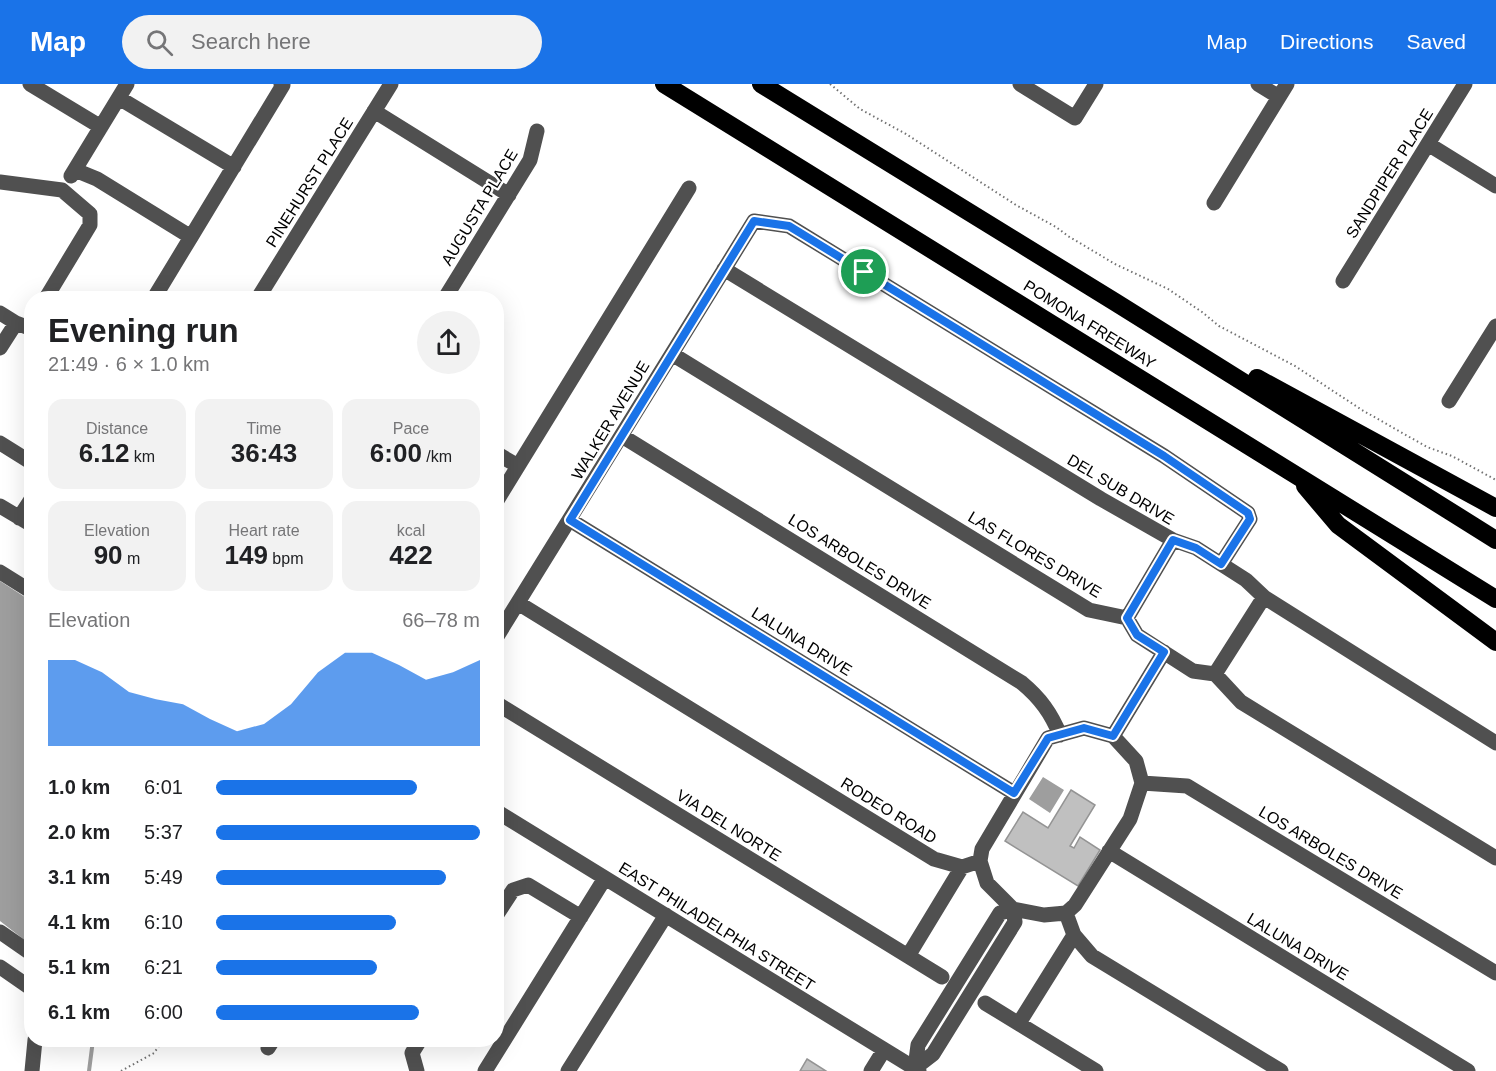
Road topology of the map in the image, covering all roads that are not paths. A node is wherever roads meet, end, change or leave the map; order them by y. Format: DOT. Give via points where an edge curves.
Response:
graph roads {
  1 [pos="30,84"];
  2 [pos="127,84"];
  3 [pos="283,84"];
  4 [pos="391,84"];
  5 [pos="664,84"];
  6 [pos="761,84"];
  7 [pos="1020,84"];
  8 [pos="1096,84"];
  9 [pos="1258,84"];
  10 [pos="1465,84"];
  11 [pos="1283,91"];
  12 [pos="119,98"];
  13 [pos="374,111"];
  14 [pos="101,127"];
  15 [pos="537,131"];
  16 [pos="1428,144"];
  17 [pos="234,167"];
  18 [pos="75,170"];
  19 [pos="0,182"];
  20 [pos="1496,186"];
  21 [pos="690,188"];
  22 [pos="62,190"];
  23 [pos="509,195"];
  24 [pos="1214,203"];
  25 [pos="191,237"];
  26 [pos="724,269"];
  27 [pos="1343,281"];
  28 [pos="50,291"];
  29 [pos="158,291"];
  30 [pos="262,291"];
  31 [pos="449,291"];
  32 [pos="1115,302"];
  33 [pos="0,313"];
  34 [pos="24,325"];
  35 [pos="1496,326"];
  36 [pos="24,328"];
  37 [pos="0,348"];
  38 [pos="672,354"];
  39 [pos="1449,401"];
  40 [pos="622,436"];
  41 [pos="0,444"];
  42 [pos="24,458"];
  43 [pos="504,458"];
  44 [pos="518,466"];
  45 [pos="1294,473"];
  46 [pos="504,489"];
  47 [pos="0,506"];
  48 [pos="1496,508"];
  49 [pos="24,520"];
  50 [pos="570,520"];
  51 [pos="1173,540"];
  52 [pos="1496,540"];
  53 [pos="1221,564"];
  54 [pos="0,572"];
  55 [pos="24,587"];
  56 [pos="1264,597"];
  57 [pos="1496,599"];
  58 [pos="518,603"];
  59 [pos="1127,618"];
  60 [pos="504,625"];
  61 [pos="1496,642"];
  62 [pos="1164,652"];
  63 [pos="1215,674"];
  64 [pos="504,708"];
  65 [pos="1060,735"];
  66 [pos="1113,736"];
  67 [pos="1496,743"];
  68 [pos="1142,783"];
  69 [pos="1014,793"];
  70 [pos="504,816"];
  71 [pos="1109,851"];
  72 [pos="1496,858"];
  73 [pos="980,861"];
  74 [pos="962,867"];
  75 [pos="605,878"];
  76 [pos="504,904"];
  77 [pos="1013,909"];
  78 [pos="1066,913"];
  79 [pos="666,915"];
  80 [pos="581,917"];
  81 [pos="0,932"];
  82 [pos="1074,935"];
  83 [pos="24,948"];
  84 [pos="908,956"];
  85 [pos="0,968"];
  86 [pos="1496,973"];
  87 [pos="942,977"];
  88 [pos="24,984"];
  89 [pos="985,1003"];
  90 [pos="1019,1023"];
  91 [pos="504,1041"];
  92 [pos="34,1047"];
  93 [pos="416,1047"];
  94 [pos="500,1047"];
  95 [pos="884,1050"];
  96 [pos="918,1070"];
  97 [pos="32,1071"];
  98 [pos="417,1071"];
  99 [pos="485,1071"];
  100 [pos="568,1071"];
  101 [pos="871,1071"];
  102 [pos="1096,1071"];
  103 [pos="1281,1071"];
  104 [pos="1468,1071"];
  1 -- 14 [label="street"];
  2 -- 12 [label="street"];
  3 -- 17 [label="street"];
  4 -- 13 [label="street, PINEHURST PLACE"];
  5 -- 45 [label="highway, POMONA FREEWAY"];
  6 -- 32 [label="highway, POMONA FREEWAY"];
  7 -- 8 [label="street" via="1075,118"];
  9 -- 11 [label="street"];
  10 -- 16 [label="street, SANDPIPER PLACE"];
  11 -- 24 [label="street"];
  12 -- 14 [label="street"];
  12 -- 17 [label="street"];
  13 -- 23 [label="street"];
  13 -- 30 [label="street, PINEHURST PLACE"];
  14 -- 18 [label="street"];
  15 -- 23 [label="street, AUGUSTA PLACE" via="530,160"];
  16 -- 20 [label="street"];
  16 -- 27 [label="street, SANDPIPER PLACE"];
  17 -- 25 [label="street"];
  18 -- 22 [label="street"];
  18 -- 25 [label="street" via="97,179"];
  19 -- 22 [label="street"];
  21 -- 44 [label="street"];
  22 -- 28 [label="street" via="90,214 90,225"];
  23 -- 31 [label="street, AUGUSTA PLACE"];
  25 -- 29 [label="street"];
  26 -- 38 [label="street, WALKER AVENUE"];
  26 -- 51 [label="street, DEL SUB DRIVE"];
  26 -- 53 [label="street, WALKER AVENUE" via="754,221 789,226 1164,456 1248,513 1250,519"];
  32 -- 48 [label="highway"];
  32 -- 52 [label="highway, POMONA FREEWAY"];
  33 -- 34 [label="street"];
  35 -- 39 [label="street"];
  36 -- 37 [label="street"];
  38 -- 40 [label="street, WALKER AVENUE"];
  38 -- 59 [label="street, LAS FLORES DRIVE" via="1089,610"];
  40 -- 50 [label="street, WALKER AVENUE"];
  40 -- 65 [label="street, LOS ARBOLES DRIVE" via="1022,683 1039,697"];
  41 -- 42 [label="street"];
  43 -- 44 [label="street"];
  44 -- 46 [label="street"];
  45 -- 57 [label="highway, POMONA FREEWAY"];
  45 -- 61 [label="highway" via="1338,525"];
  47 -- 49 [label="street"];
  50 -- 58 [label="street, WALKER AVENUE"];
  50 -- 69 [label="street, LALUNA DRIVE"];
  51 -- 53 [label="street, DEL SUB DRIVE" via="1196,548"];
  51 -- 59 [label="street"];
  53 -- 56 [label="street, DEL SUB DRIVE"];
  54 -- 55 [label="street"];
  56 -- 63 [label="street"];
  56 -- 67 [label="street, DEL SUB DRIVE"];
  58 -- 60 [label="street, WALKER AVENUE"];
  58 -- 74 [label="street, RODEO ROAD" via="934,859"];
  59 -- 62 [label="street" via="1137,635"];
  62 -- 63 [label="street" via="1193,671"];
  62 -- 66 [label="street"];
  63 -- 72 [label="street" via="1241,702"];
  64 -- 84 [label="street, VIA DEL NORTE"];
  65 -- 66 [label="street" via="1084,728"];
  65 -- 69 [label="street" via="1048,738"];
  66 -- 68 [label="street" via="1136,761"];
  68 -- 71 [label="street" via="1130,819"];
  68 -- 86 [label="street, LOS ARBOLES DRIVE" via="1187,786"];
  69 -- 73 [label="street" via="982,849"];
  70 -- 75 [label="street, EAST PHILADELPHIA STREET"];
  71 -- 78 [label="street"];
  71 -- 104 [label="street, LALUNA DRIVE"];
  73 -- 74 [label="street"];
  73 -- 77 [label="street" via="987,883"];
  74 -- 84 [label="street"];
  75 -- 79 [label="street, EAST PHILADELPHIA STREET"];
  75 -- 80 [label="street"];
  76 -- 80 [label="street" via="513,890 528,885"];
  77 -- 78 [label="street" via="1044,915"];
  77 -- 96 [label="street" via="1016,922 933,1054"];
  78 -- 82 [label="street"];
  79 -- 95 [label="street, EAST PHILADELPHIA STREET"];
  79 -- 100 [label="street"];
  80 -- 91 [label="street"];
  81 -- 83 [label="street"];
  82 -- 90 [label="street"];
  82 -- 103 [label="street" via="1092,956"];
  84 -- 87 [label="street, VIA DEL NORTE"];
  85 -- 88 [label="street"];
  89 -- 90 [label="street"];
  90 -- 102 [label="street"];
  92 -- 97 [label="street"];
  93 -- 98 [label="street" via="412,1053"];
  94 -- 99 [label="street"];
  95 -- 96 [label="street, EAST PHILADELPHIA STREET"];
  95 -- 101 [label="street"];
}
